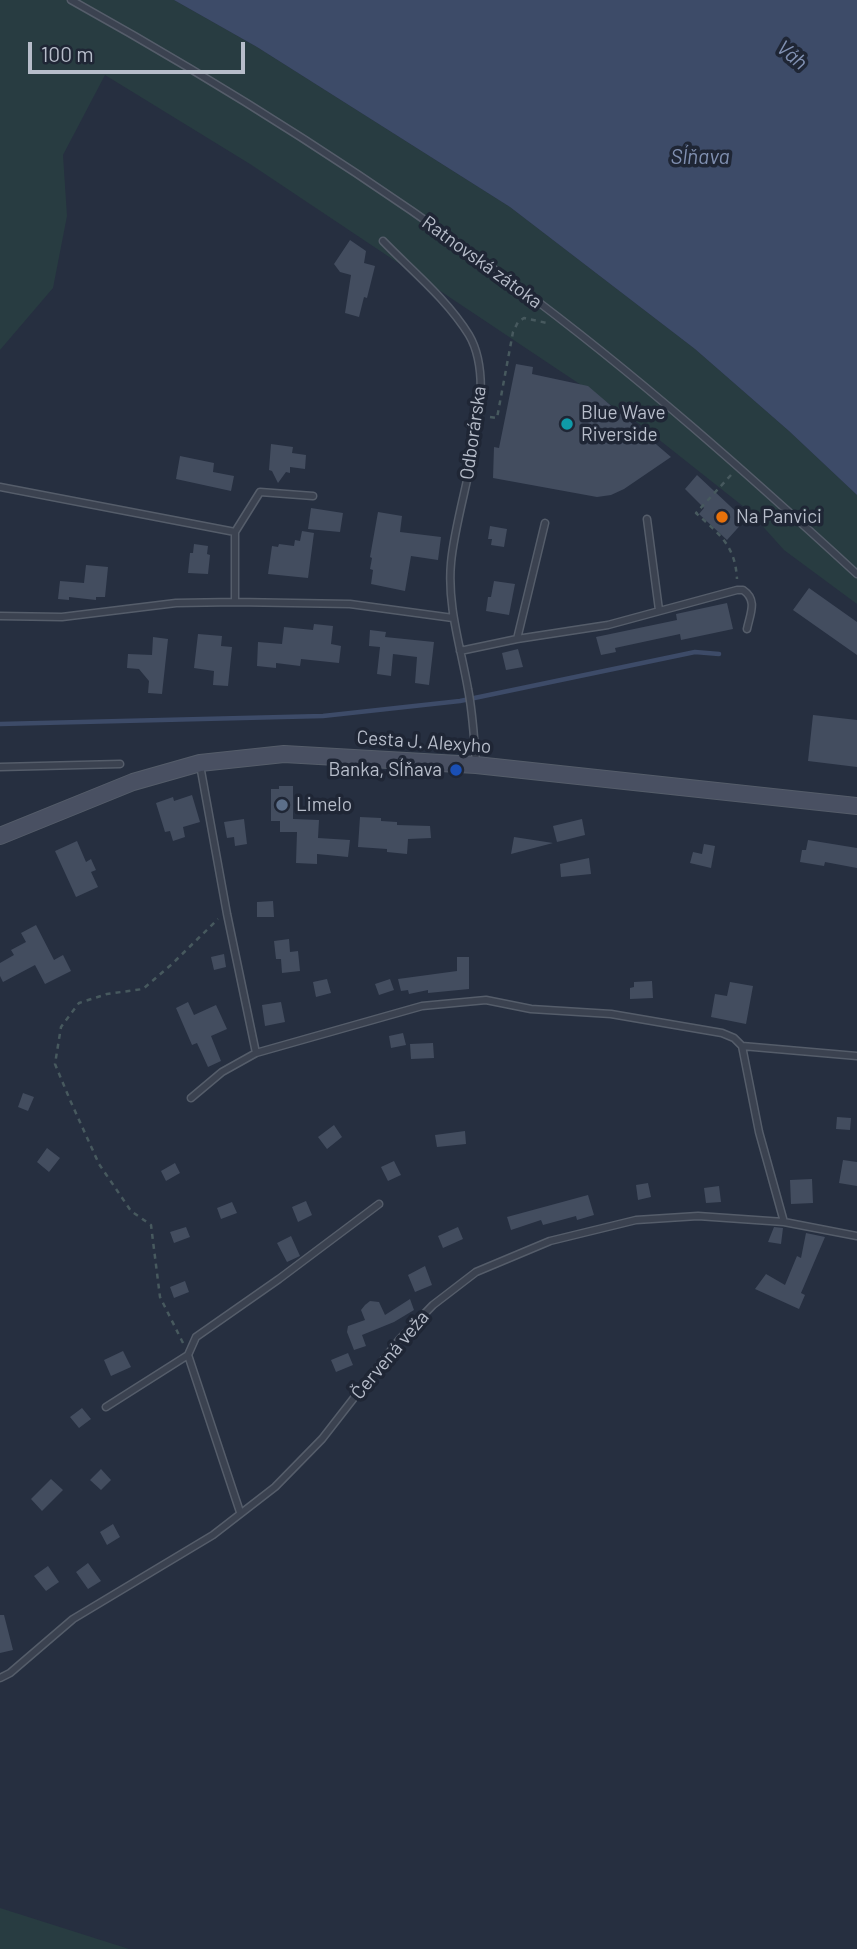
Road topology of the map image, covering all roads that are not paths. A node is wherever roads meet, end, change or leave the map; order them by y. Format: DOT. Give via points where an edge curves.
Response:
graph roads {
  1 [pos="71,0"];
  2 [pos="383,241"];
  3 [pos="0,487"];
  4 [pos="313,496"];
  5 [pos="647,519"];
  6 [pos="545,523"];
  7 [pos="235,532"];
  8 [pos="857,575"];
  9 [pos="235,602"];
  10 [pos="659,610"];
  11 [pos="0,615"];
  12 [pos="453,618"];
  13 [pos="747,629"];
  14 [pos="517,639"];
  15 [pos="460,651"];
  16 [pos="120,764"];
  17 [pos="200,764"];
  18 [pos="476,765"];
  19 [pos="0,767"];
  20 [pos="857,806"];
  21 [pos="2,832"];
  22 [pos="742,1046"];
  23 [pos="256,1053"];
  24 [pos="857,1056"];
  25 [pos="191,1098"];
  26 [pos="379,1204"];
  27 [pos="784,1222"];
  28 [pos="857,1236"];
  29 [pos="188,1354"];
  30 [pos="106,1407"];
  31 [pos="240,1512"];
  32 [pos="0,1678"];
  1 -- 8 [label="lane, Ratnovská zátoka" via="218,84 468,250 643,385"];
  2 -- 12 [label="lane, Odborárska" via="470,336 481,367 482,396 451,564"];
  3 -- 7 [label="lane"];
  4 -- 7 [label="lane" via="260,492"];
  5 -- 10 [label="lane"];
  6 -- 14 [label="lane"];
  7 -- 9 [label="lane"];
  9 -- 11 [label="lane" via="176,603 62,617"];
  9 -- 12 [label="lane" via="350,604"];
  10 -- 13 [label="lane" via="743,590 753,604"];
  10 -- 14 [label="lane" via="608,625"];
  12 -- 15 [label="lane, Odborárska"];
  14 -- 15 [label="lane"];
  15 -- 18 [label="lane, Odborárska"];
  16 -- 19 [label="lane"];
  17 -- 18 [label="main road, Cesta J. Alexyho" via="284,754"];
  17 -- 21 [label="main road, Cesta J. Alexyho" via="133,782"];
  17 -- 23 [label="lane"];
  18 -- 20 [label="main road, Cesta J. Alexyho"];
  22 -- 23 [label="lane" via="722,1033 688,1026 486,1000 422,1006"];
  22 -- 24 [label="lane"];
  22 -- 27 [label="lane"];
  23 -- 25 [label="lane" via="222,1072"];
  26 -- 29 [label="lane" via="196,1337"];
  27 -- 28 [label="lane, Červená veža"];
  27 -- 31 [label="lane, Červená veža" via="698,1216 636,1220 551,1241 476,1272 433,1305 399,1340 322,1439 275,1487"];
  29 -- 30 [label="lane"];
  29 -- 31 [label="lane"];
  31 -- 32 [label="lane, Červená veža" via="179,1557 73,1619"];
}
